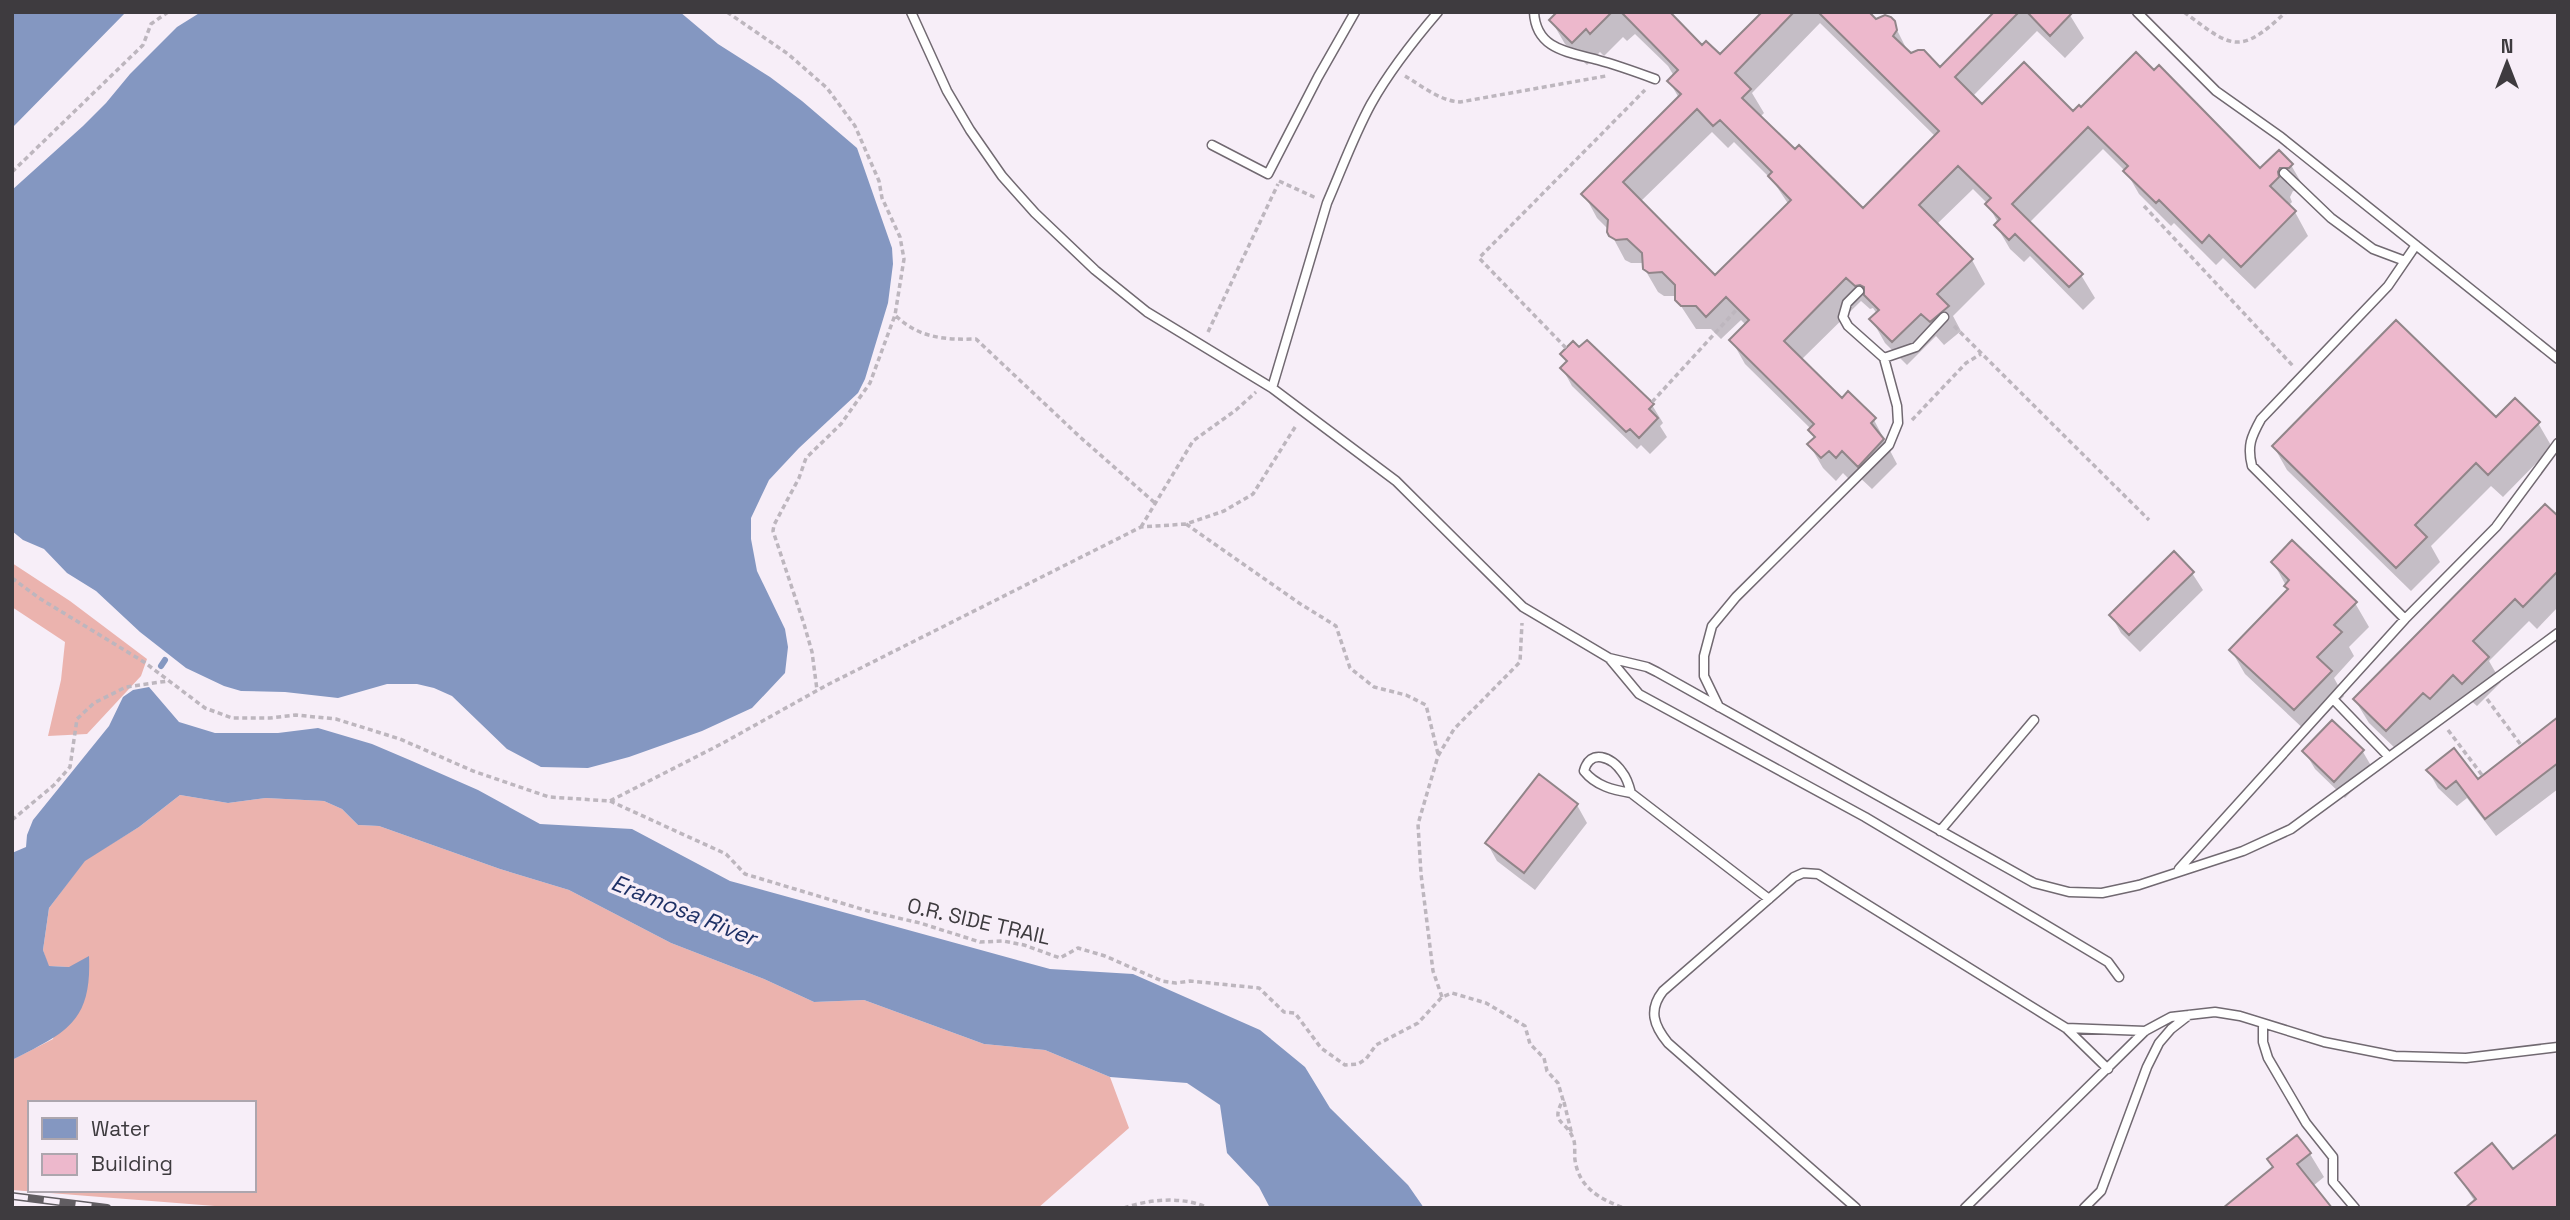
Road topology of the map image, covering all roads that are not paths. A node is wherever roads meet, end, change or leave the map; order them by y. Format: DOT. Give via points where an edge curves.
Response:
graph roads {
  1 [pos="911,12"];
  2 [pos="1355,12"];
  3 [pos="1437,12"];
  4 [pos="1534,12"];
  5 [pos="2137,12"];
  6 [pos="1655,79"];
  7 [pos="1212,145"];
  8 [pos="2284,173"];
  9 [pos="2416,246"];
  10 [pos="2405,261"];
  11 [pos="1859,291"];
  12 [pos="1944,317"];
  13 [pos="1884,358"];
  14 [pos="2558,359"];
  15 [pos="1268,386"];
  16 [pos="2558,443"];
  17 [pos="2405,619"];
  18 [pos="2558,633"];
  19 [pos="1609,658"];
  20 [pos="2333,699"];
  21 [pos="1719,707"];
  22 [pos="2034,720"];
  23 [pos="2389,757"];
  24 [pos="1631,793"];
  25 [pos="1940,831"];
  26 [pos="2177,871"];
  27 [pos="1769,899"];
  28 [pos="2119,977"];
  29 [pos="2191,1013"];
  30 [pos="2263,1024"];
  31 [pos="2066,1028"];
  32 [pos="2145,1031"];
  33 [pos="2558,1047"];
  34 [pos="2108,1069"];
  35 [pos="1856,1208"];
  36 [pos="1965,1208"];
  37 [pos="2084,1208"];
  38 [pos="2354,1208"];
  1 -- 15 [label="lane" via="970,130 1035,213 1095,271 1147,312"];
  2 -- 7 [label="lane" via="1268,174"];
  3 -- 15 [label="lane" via="1371,104 1327,203"];
  4 -- 6 [label="lane" via="1538,31 1565,53"];
  5 -- 9 [label="lane" via="2216,91"];
  8 -- 10 [label="lane" via="2331,218 2373,249"];
  9 -- 10 [label="lane"];
  9 -- 14 [label="lane"];
  10 -- 17 [label="lane" via="2388,286 2261,419 2249,439 2248,452 2252,466"];
  11 -- 13 [label="lane" via="1847,303 1843,317"];
  12 -- 13 [label="lane" via="1916,347"];
  13 -- 21 [label="lane" via="1898,423 1889,445 1712,626 1704,676"];
  15 -- 19 [label="lane" via="1396,481 1523,607"];
  16 -- 17 [label="lane" via="2497,527"];
  17 -- 20 [label="lane"];
  18 -- 23 [label="lane"];
  19 -- 21 [label="lane" via="1647,667"];
  19 -- 28 [label="lane" via="1639,694 1865,817 2108,962"];
  20 -- 23 [label="lane"];
  20 -- 26 [label="lane"];
  21 -- 25 [label="lane"];
  22 -- 25 [label="lane"];
  23 -- 26 [label="lane" via="2291,829 2243,851"];
  24 -- 24 [label="lane" via="1606,788 1584,771 1585,765 1597,756 1613,762"];
  24 -- 27 [label="lane"];
  25 -- 26 [label="lane" via="2034,883 2069,892 2102,893"];
  27 -- 31 [label="lane" via="1794,877 1818,874"];
  27 -- 35 [label="lane" via="1663,991 1653,1009 1656,1027 1668,1043"];
  29 -- 30 [label="lane" via="2215,1012"];
  29 -- 32 [label="lane" via="2171,1017"];
  29 -- 37 [label="lane" via="2159,1043 2101,1191"];
  30 -- 33 [label="lane" via="2395,1056 2466,1058"];
  30 -- 38 [label="lane" via="2269,1058 2306,1123 2333,1157 2333,1182"];
  31 -- 32 [label="lane"];
  31 -- 34 [label="lane"];
  32 -- 34 [label="lane"];
  34 -- 36 [label="lane"];
}
